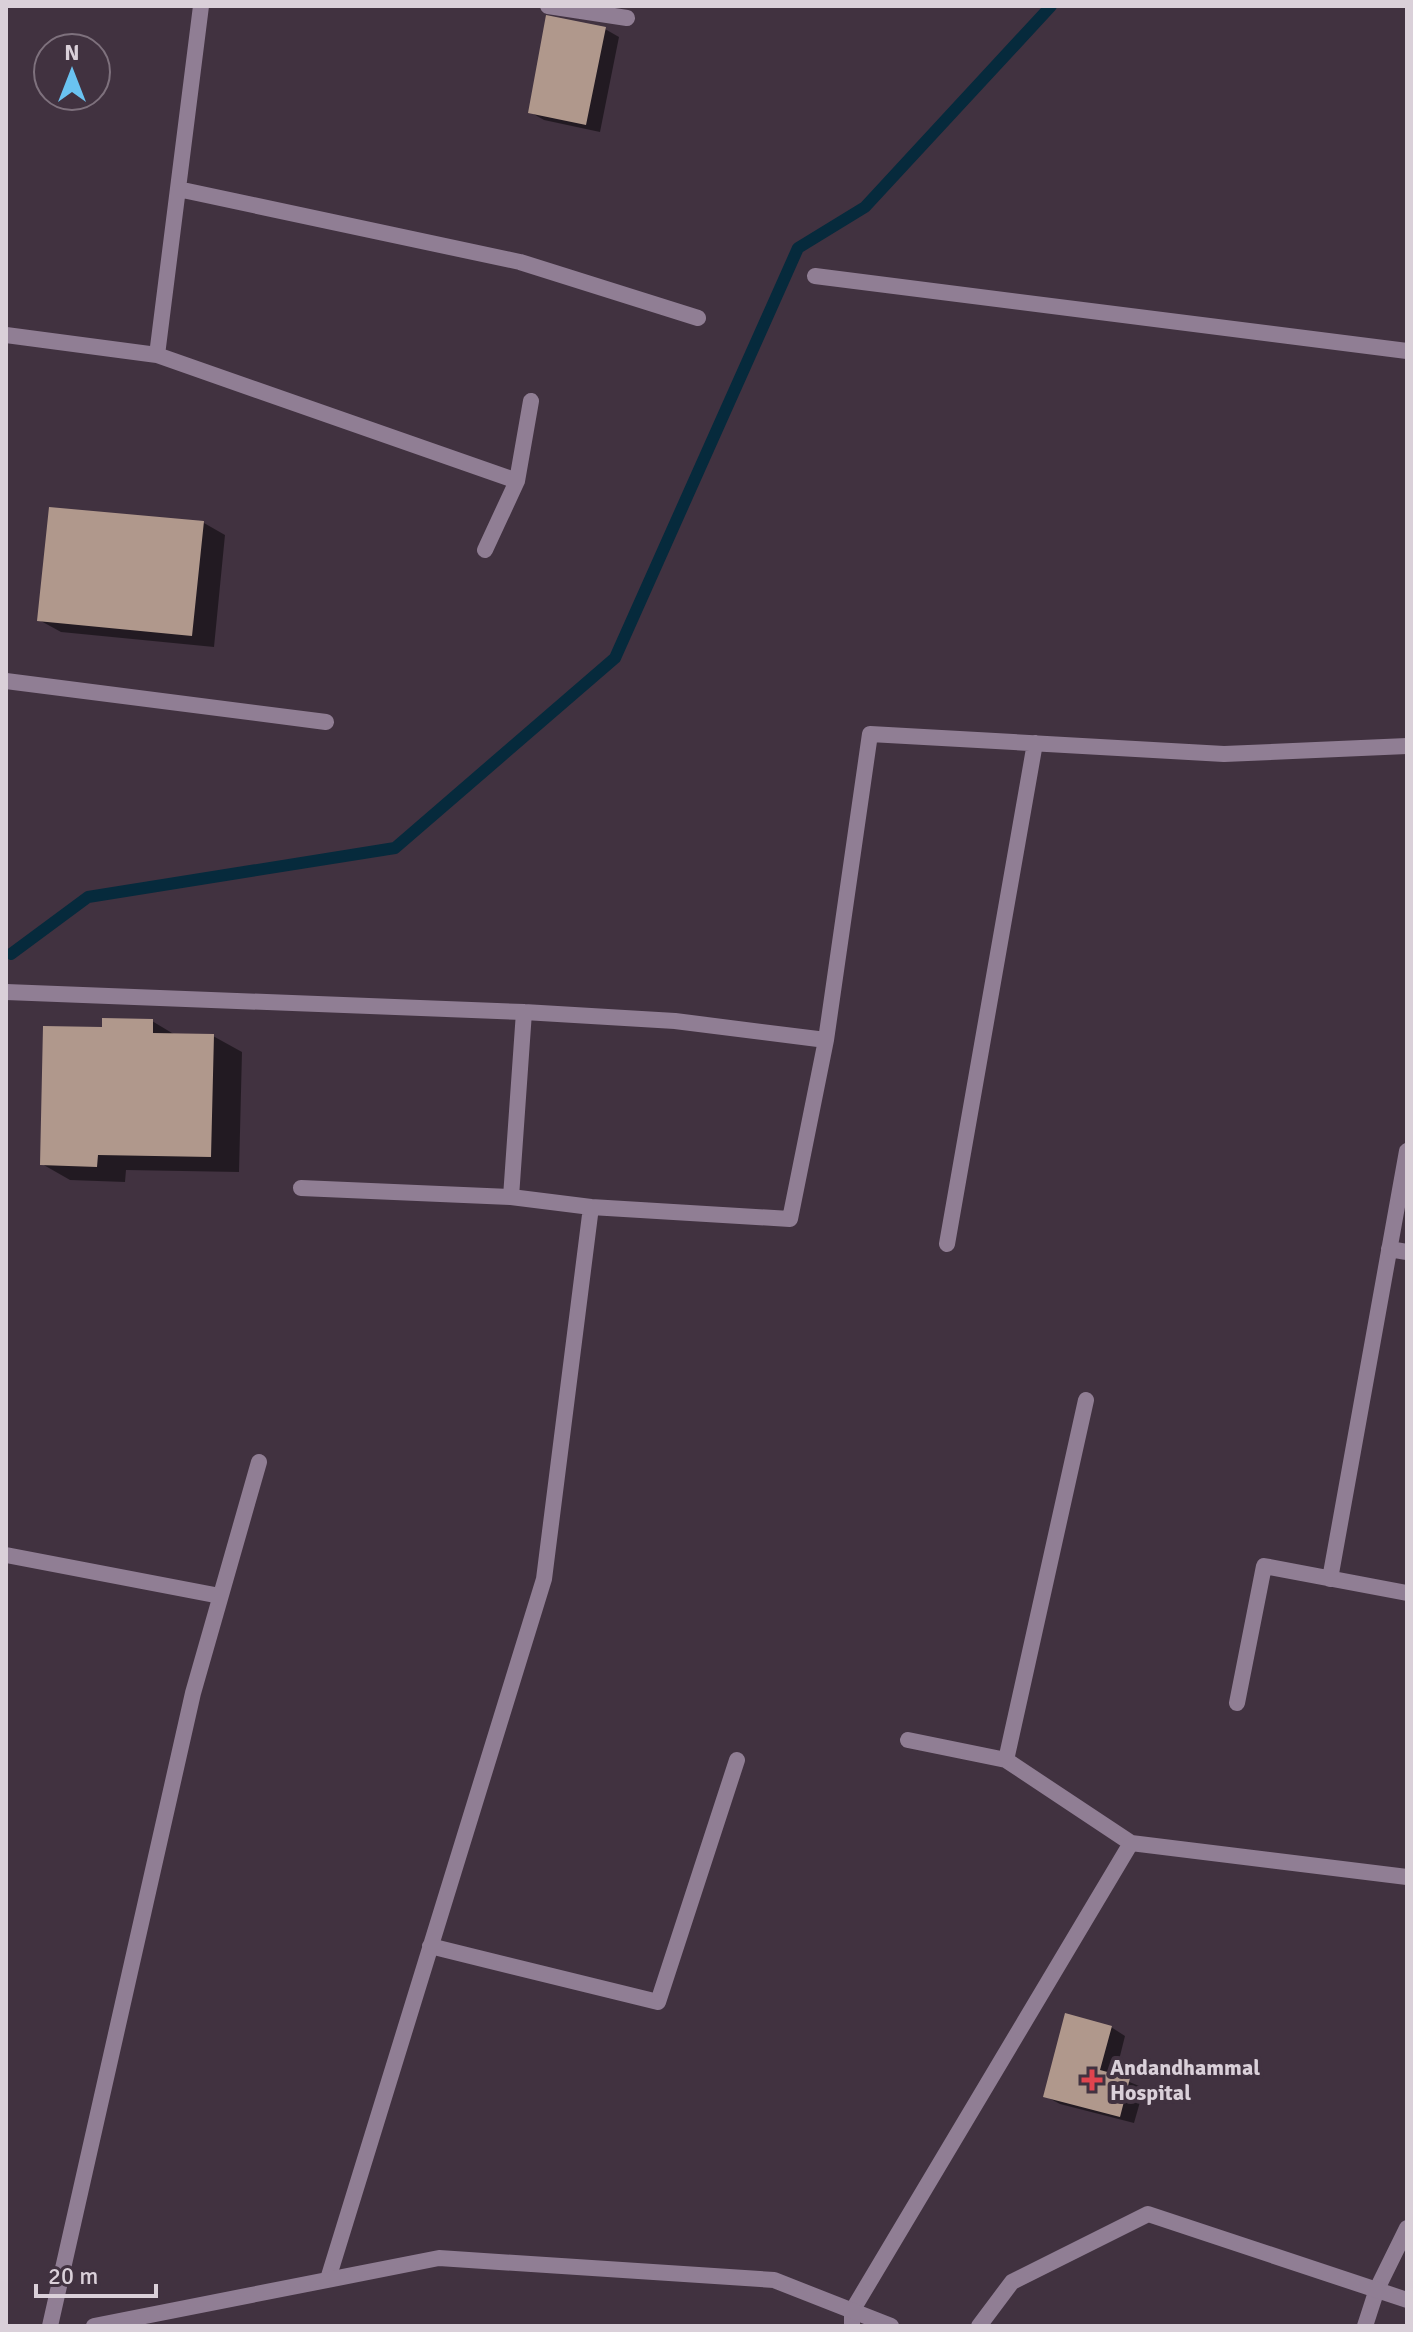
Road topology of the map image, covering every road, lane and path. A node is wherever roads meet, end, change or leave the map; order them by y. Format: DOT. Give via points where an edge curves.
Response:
graph roads {
  1 [pos="201,6"];
  2 [pos="548,6"];
  3 [pos="627,18"];
  4 [pos="178,189"];
  5 [pos="815,276"];
  6 [pos="698,318"];
  7 [pos="6,335"];
  8 [pos="1407,351"];
  9 [pos="157,355"];
  10 [pos="531,401"];
  11 [pos="517,481"];
  12 [pos="485,550"];
  13 [pos="6,681"];
  14 [pos="326,722"];
  15 [pos="1035,743"];
  16 [pos="1407,746"];
  17 [pos="6,992"];
  18 [pos="524,1012"];
  19 [pos="826,1040"];
  20 [pos="1407,1151"];
  21 [pos="301,1188"];
  22 [pos="511,1197"];
  23 [pos="591,1207"];
  24 [pos="947,1244"];
  25 [pos="1389,1249"];
  26 [pos="1407,1252"];
  27 [pos="1086,1400"];
  28 [pos="259,1462"];
  29 [pos="6,1555"];
  30 [pos="1330,1579"];
  31 [pos="1407,1593"];
  32 [pos="220,1596"];
  33 [pos="1237,1703"];
  34 [pos="908,1740"];
  35 [pos="737,1760"];
  36 [pos="1006,1760"];
  37 [pos="1131,1843"];
  38 [pos="1407,1877"];
  39 [pos="430,1946"];
  40 [pos="1407,2228"];
  41 [pos="328,2279"];
  42 [pos="1377,2289"];
  43 [pos="1407,2300"];
  44 [pos="852,2318"];
  45 [pos="50,2326"];
  46 [pos="94,2326"];
  47 [pos="891,2326"];
  48 [pos="979,2326"];
  49 [pos="1365,2326"];
  1 -- 4 [label="street"];
  2 -- 3 [label="street"];
  4 -- 6 [label="street" via="520,262"];
  4 -- 9 [label="street"];
  5 -- 8 [label="street"];
  7 -- 9 [label="street"];
  9 -- 11 [label="street"];
  10 -- 11 [label="street"];
  11 -- 12 [label="street"];
  13 -- 14 [label="street"];
  15 -- 16 [label="street" via="1224,754"];
  15 -- 19 [label="street" via="870,734"];
  15 -- 24 [label="street"];
  17 -- 18 [label="street"];
  18 -- 19 [label="street" via="675,1021"];
  18 -- 22 [label="street"];
  19 -- 23 [label="street" via="790,1219"];
  20 -- 25 [label="street"];
  21 -- 22 [label="street"];
  22 -- 23 [label="street"];
  23 -- 39 [label="street" via="544,1579"];
  25 -- 26 [label="street"];
  25 -- 30 [label="street"];
  27 -- 36 [label="street"];
  28 -- 32 [label="street"];
  29 -- 32 [label="street"];
  30 -- 31 [label="street"];
  30 -- 33 [label="street" via="1264,1566"];
  32 -- 45 [label="street"];
  34 -- 36 [label="street"];
  35 -- 39 [label="street" via="658,2002"];
  36 -- 37 [label="street"];
  37 -- 38 [label="street"];
  37 -- 44 [label="street"];
  39 -- 41 [label="street"];
  40 -- 42 [label="street"];
  41 -- 44 [label="street" via="439,2258 774,2280"];
  41 -- 46 [label="street"];
  42 -- 43 [label="street"];
  42 -- 48 [label="street" via="1148,2214 1012,2282"];
  42 -- 49 [label="street"];
  44 -- 47 [label="street"];
}
